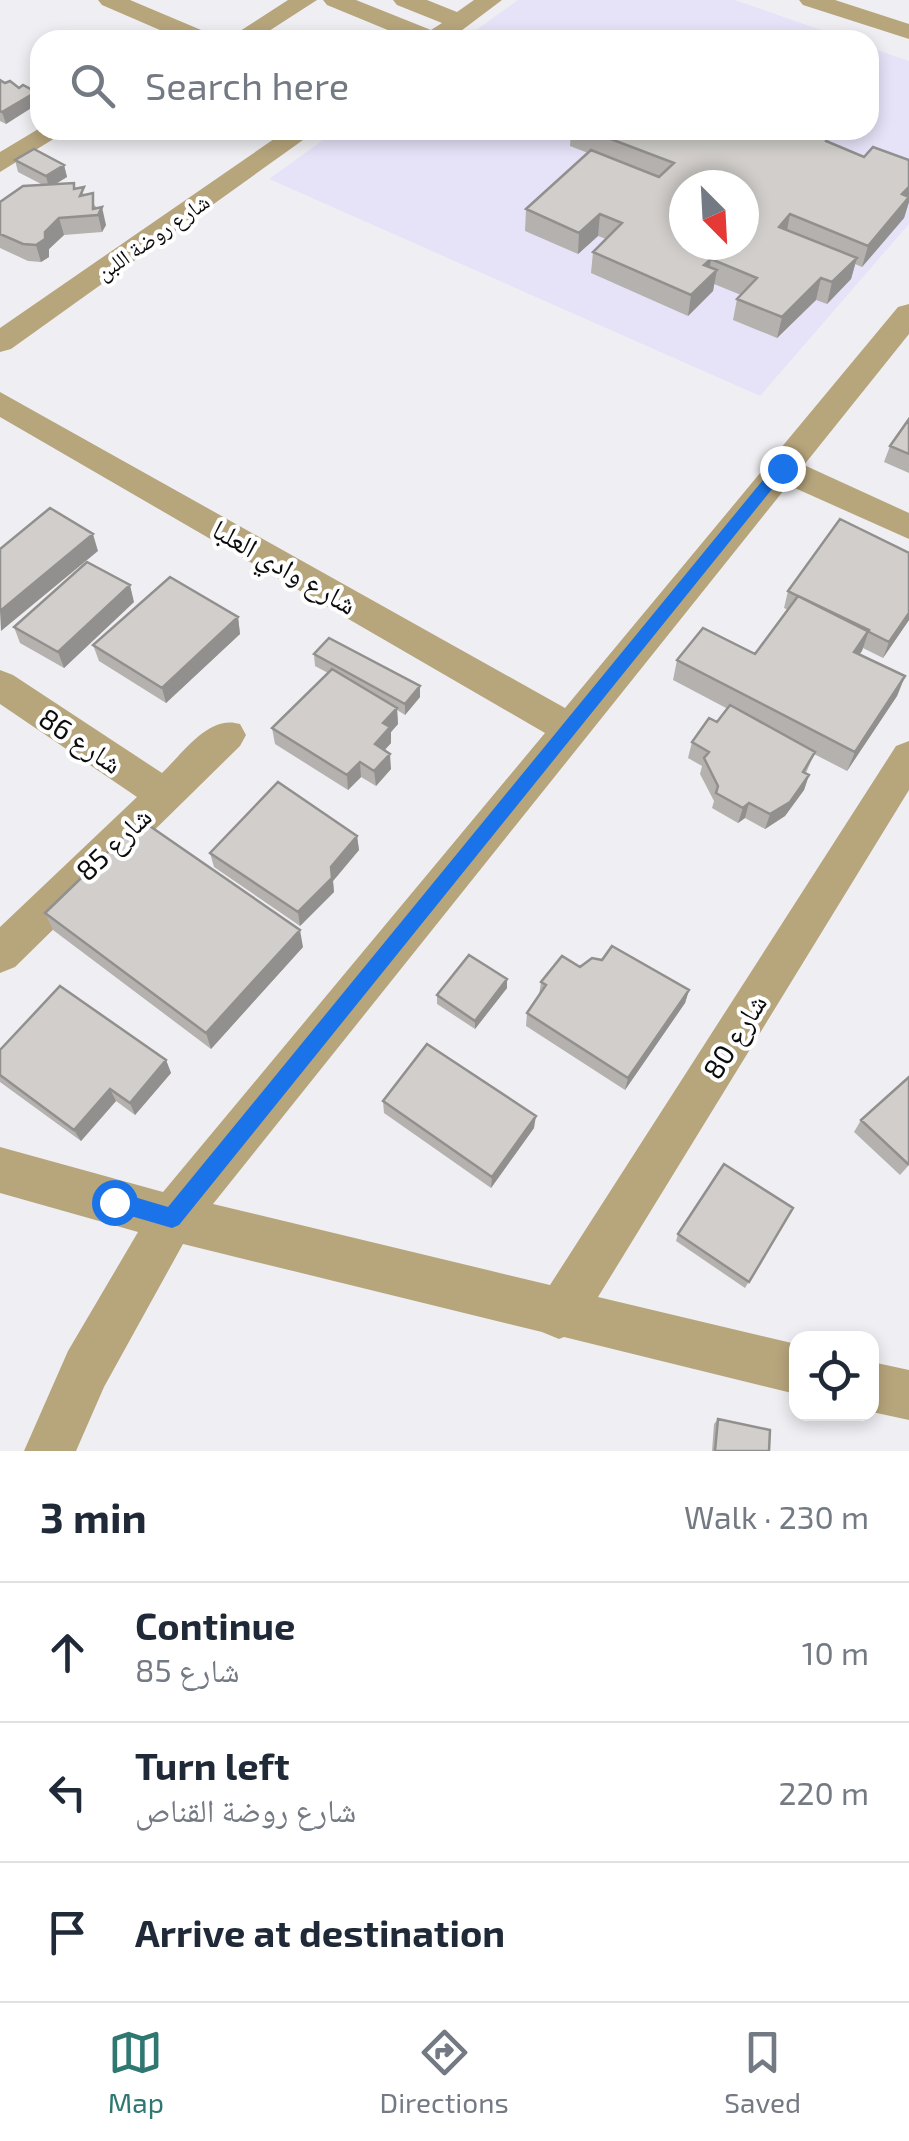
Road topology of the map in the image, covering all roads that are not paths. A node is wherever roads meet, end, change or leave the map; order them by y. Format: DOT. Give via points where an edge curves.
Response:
graph roads {
  1 [pos="110,0"];
  2 [pos="305,0"];
  3 [pos="335,0"];
  4 [pos="406,0"];
  5 [pos="490,0"];
  6 [pos="811,0"];
  7 [pos="381,18"];
  8 [pos="458,21"];
  9 [pos="178,30"];
  10 [pos="266,30"];
  11 [pos="362,30"];
  12 [pos="409,30"];
  13 [pos="446,30"];
  14 [pos="909,32"];
  15 [pos="39,140"];
  16 [pos="290,140"];
  17 [pos="0,164"];
  18 [pos="909,314"];
  19 [pos="0,342"];
  20 [pos="0,403"];
  21 [pos="782,468"];
  22 [pos="909,528"];
  23 [pos="0,685"];
  24 [pos="570,728"];
  25 [pos="228,735"];
  26 [pos="909,757"];
  27 [pos="162,794"];
  28 [pos="0,954"];
  29 [pos="0,1170"];
  30 [pos="172,1218"];
  31 [pos="559,1314"];
  32 [pos="789,1367"];
  33 [pos="879,1389"];
  34 [pos="909,1395"];
  35 [pos="50,1451"];
  1 -- 9 [label="street"];
  2 -- 10 [label="street"];
  3 -- 7 [label="street"];
  4 -- 8 [label="street"];
  5 -- 8 [label="street"];
  6 -- 14 [label="street"];
  7 -- 11 [label="street"];
  7 -- 12 [label="street"];
  8 -- 13 [label="street"];
  15 -- 17 [label="street"];
  16 -- 19 [label="street, شارع روضة اللبن"];
  18 -- 21 [label="street"];
  20 -- 24 [label="street, شارع وادي العلبا"];
  21 -- 22 [label="street"];
  21 -- 24 [label="street"];
  23 -- 27 [label="street, شارع 86"];
  24 -- 30 [label="street"];
  25 -- 27 [label="street, شارع 85"];
  26 -- 31 [label="street, شارع 80"];
  27 -- 28 [label="street, شارع 85"];
  29 -- 30 [label="street"];
  30 -- 31 [label="street"];
  30 -- 35 [label="street" via="86,1369"];
  31 -- 32 [label="street"];
  33 -- 34 [label="street"];
}
